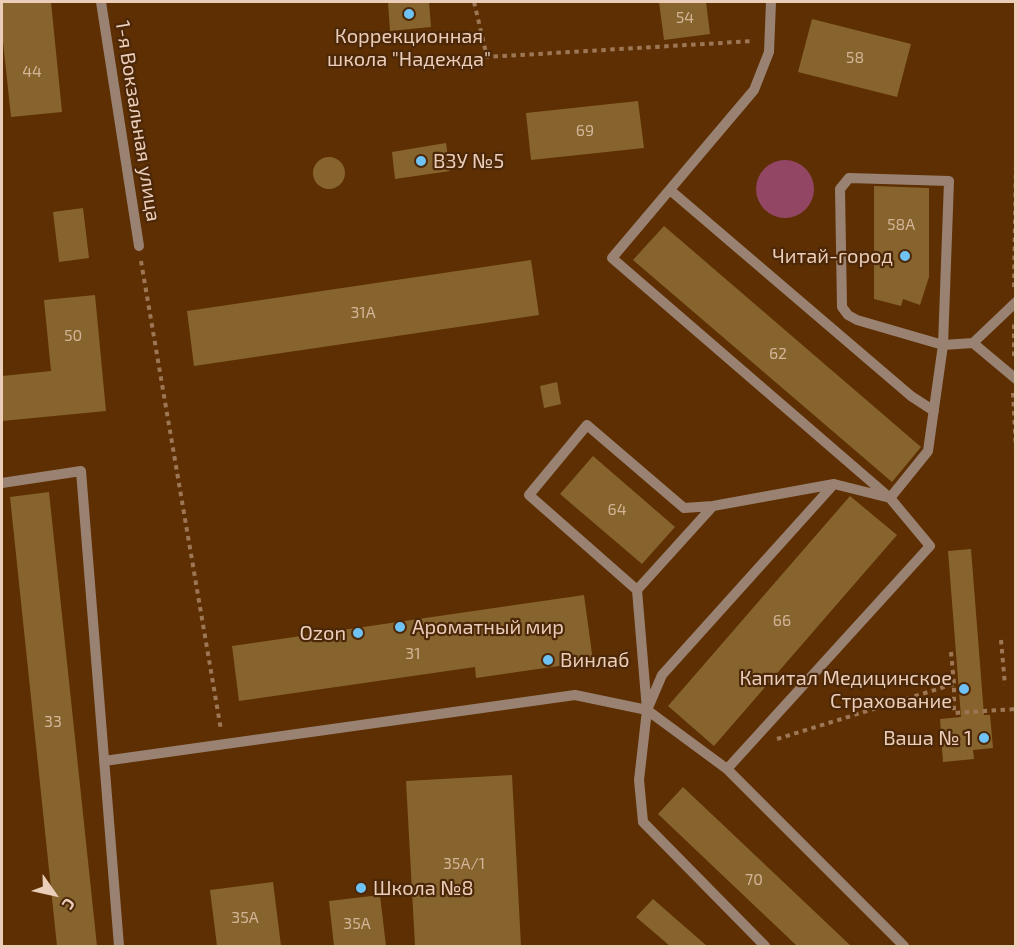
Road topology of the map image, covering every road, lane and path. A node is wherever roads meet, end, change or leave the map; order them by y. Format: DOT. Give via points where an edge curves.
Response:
graph roads {
  1 [pos="101,2"];
  2 [pos="474,2"];
  3 [pos="771,2"];
  4 [pos="770,39"];
  5 [pos="670,190"];
  6 [pos="139,246"];
  7 [pos="1016,302"];
  8 [pos="973,343"];
  9 [pos="942,345"];
  10 [pos="1016,379"];
  11 [pos="934,411"];
  12 [pos="2,483"];
  13 [pos="834,484"];
  14 [pos="891,498"];
  15 [pos="713,506"];
  16 [pos="637,590"];
  17 [pos="1001,640"];
  18 [pos="951,652"];
  19 [pos="954,684"];
  20 [pos="1005,685"];
  21 [pos="1016,709"];
  22 [pos="647,710"];
  23 [pos="224,744"];
  24 [pos="747,747"];
  25 [pos="104,760"];
  26 [pos="727,769"];
  27 [pos="119,946"];
  28 [pos="765,946"];
  29 [pos="904,946"];
  1 -- 6 [label="street, 1-я Вокзальная улица"];
  2 -- 4 [label="path" via="487,57"];
  3 -- 4 [label="street"];
  4 -- 5 [label="street" via="754,90"];
  5 -- 11 [label="street" via="911,396"];
  5 -- 14 [label="street" via="612,258"];
  6 -- 23 [label="path"];
  7 -- 8 [label="street"];
  8 -- 9 [label="street"];
  8 -- 10 [label="street"];
  9 -- 9 [label="street" via="949,181 849,178 840,189 842,307 857,320"];
  9 -- 11 [label="street"];
  11 -- 14 [label="street" via="928,451"];
  12 -- 25 [label="street" via="81,471"];
  13 -- 14 [label="street"];
  13 -- 15 [label="street"];
  13 -- 22 [label="street" via="662,675"];
  14 -- 24 [label="street" via="930,546"];
  15 -- 16 [label="street"];
  15 -- 16 [label="street" via="684,508 587,425 529,495"];
  16 -- 22 [label="street"];
  17 -- 20 [label="path"];
  18 -- 19 [label="path"];
  19 -- 21 [label="path" via="954,713"];
  19 -- 24 [label="path"];
  22 -- 23 [label="street" via="575,695"];
  22 -- 26 [label="street"];
  22 -- 28 [label="street" via="639,780 644,822"];
  23 -- 25 [label="street"];
  24 -- 26 [label="street"];
  25 -- 27 [label="street"];
  26 -- 29 [label="street"];
}
